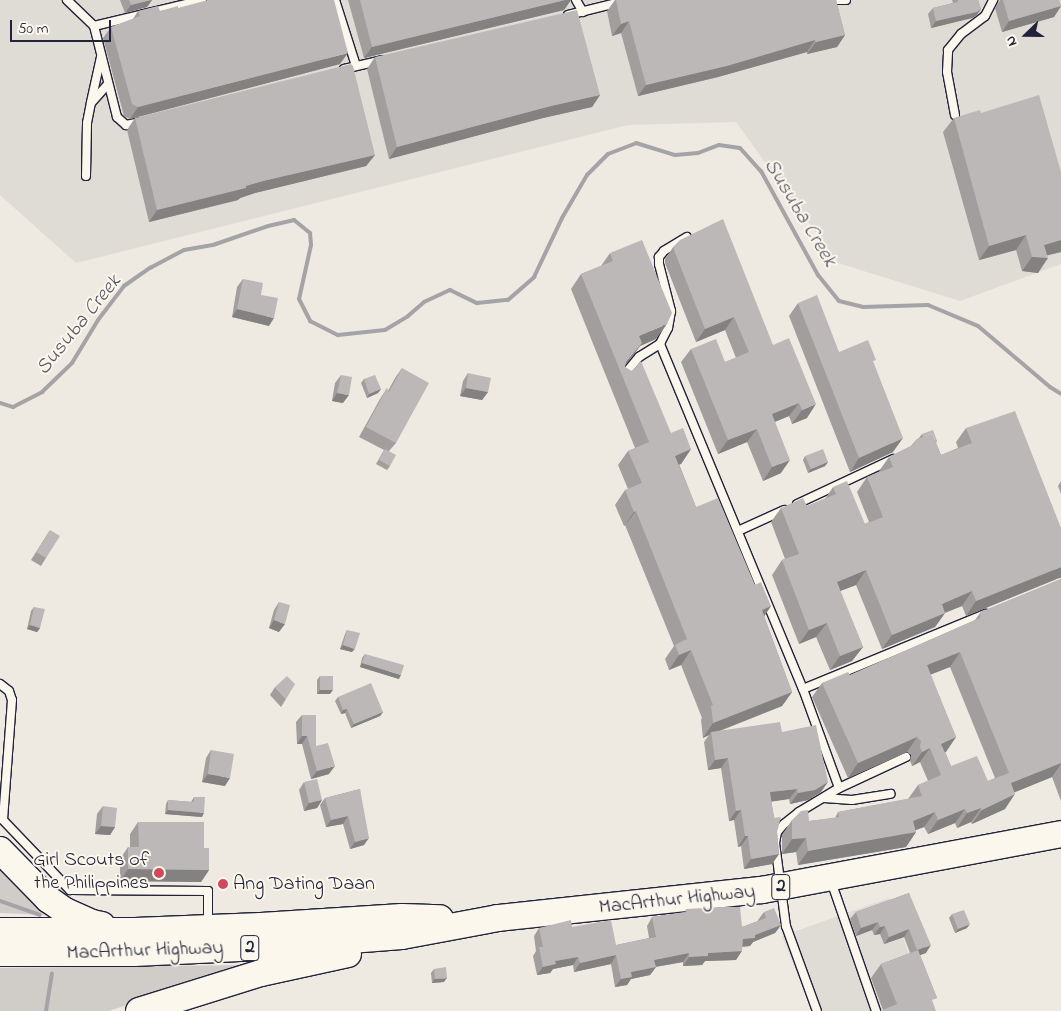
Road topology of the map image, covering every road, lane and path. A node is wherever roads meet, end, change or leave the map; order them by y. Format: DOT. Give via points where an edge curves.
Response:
graph roads {
  1 [pos="67,0"];
  2 [pos="202,0"];
  3 [pos="335,0"];
  4 [pos="576,0"];
  5 [pos="629,0"];
  6 [pos="837,0"];
  7 [pos="846,0"];
  8 [pos="993,0"];
  9 [pos="599,4"];
  10 [pos="583,12"];
  11 [pos="555,19"];
  12 [pos="94,26"];
  13 [pos="101,55"];
  14 [pos="394,57"];
  15 [pos="356,66"];
  16 [pos="338,71"];
  17 [pos="108,84"];
  18 [pos="91,102"];
  19 [pos="955,115"];
  20 [pos="148,120"];
  21 [pos="86,176"];
  22 [pos="687,236"];
  23 [pos="660,344"];
  24 [pos="620,380"];
  25 [pos="900,455"];
  26 [pos="738,532"];
  27 [pos="990,612"];
  28 [pos="0,684"];
  29 [pos="803,689"];
  30 [pos="906,756"];
  31 [pos="839,788"];
  32 [pos="891,794"];
  33 [pos="824,798"];
  34 [pos="1061,834"];
  35 [pos="0,850"];
  36 [pos="830,879"];
  37 [pos="780,887"];
  38 [pos="498,918"];
  39 [pos="208,928"];
  40 [pos="0,931"];
  41 [pos="135,931"];
  42 [pos="0,953"];
  43 [pos="139,1011"];
  44 [pos="817,1011"];
  45 [pos="876,1011"];
  1 -- 12 [label="lane"];
  2 -- 12 [label="lane"];
  3 -- 15 [label="lane"];
  4 -- 10 [label="lane"];
  5 -- 9 [label="lane"];
  6 -- 7 [label="lane"];
  8 -- 19 [label="lane" via="985,16 961,34 948,50 946,60"];
  9 -- 10 [label="lane"];
  10 -- 11 [label="lane"];
  12 -- 13 [label="lane"];
  13 -- 17 [label="lane"];
  13 -- 18 [label="lane"];
  14 -- 15 [label="lane"];
  15 -- 16 [label="lane"];
  17 -- 18 [label="lane"];
  17 -- 20 [label="lane" via="120,121 130,125"];
  18 -- 21 [label="lane"];
  22 -- 23 [label="lane" via="664,251 658,260 672,311"];
  23 -- 24 [label="lane" via="639,357"];
  23 -- 26 [label="lane"];
  25 -- 26 [label="lane"];
  26 -- 29 [label="lane"];
  27 -- 29 [label="lane"];
  28 -- 39 [label="lane" via="9,691 12,700 3,820 70,890 208,890"];
  29 -- 31 [label="lane"];
  30 -- 31 [label="lane"];
  31 -- 33 [label="lane"];
  32 -- 33 [label="lane" via="852,800"];
  33 -- 37 [label="lane" via="798,812 777,832 775,850"];
  34 -- 36 [label="highway, MacArthur Highway / 2"];
  35 -- 41 [label="highway" via="48,899 65,911 92,923"];
  36 -- 37 [label="highway, MacArthur Highway / 2"];
  36 -- 45 [label="lane"];
  37 -- 38 [label="highway, MacArthur Highway / 2" via="651,904"];
  37 -- 44 [label="lane" via="789,937"];
  38 -- 39 [label="highway, MacArthur Highway / 2" via="402,917"];
  38 -- 42 [label="highway, MacArthur Highway / 2" via="402,936 261,947 134,953"];
  38 -- 43 [label="highway" via="448,939 330,957 260,974"];
  39 -- 41 [label="highway, MacArthur Highway / 2"];
  40 -- 41 [label="highway, MacArthur Highway / 2"];
}
